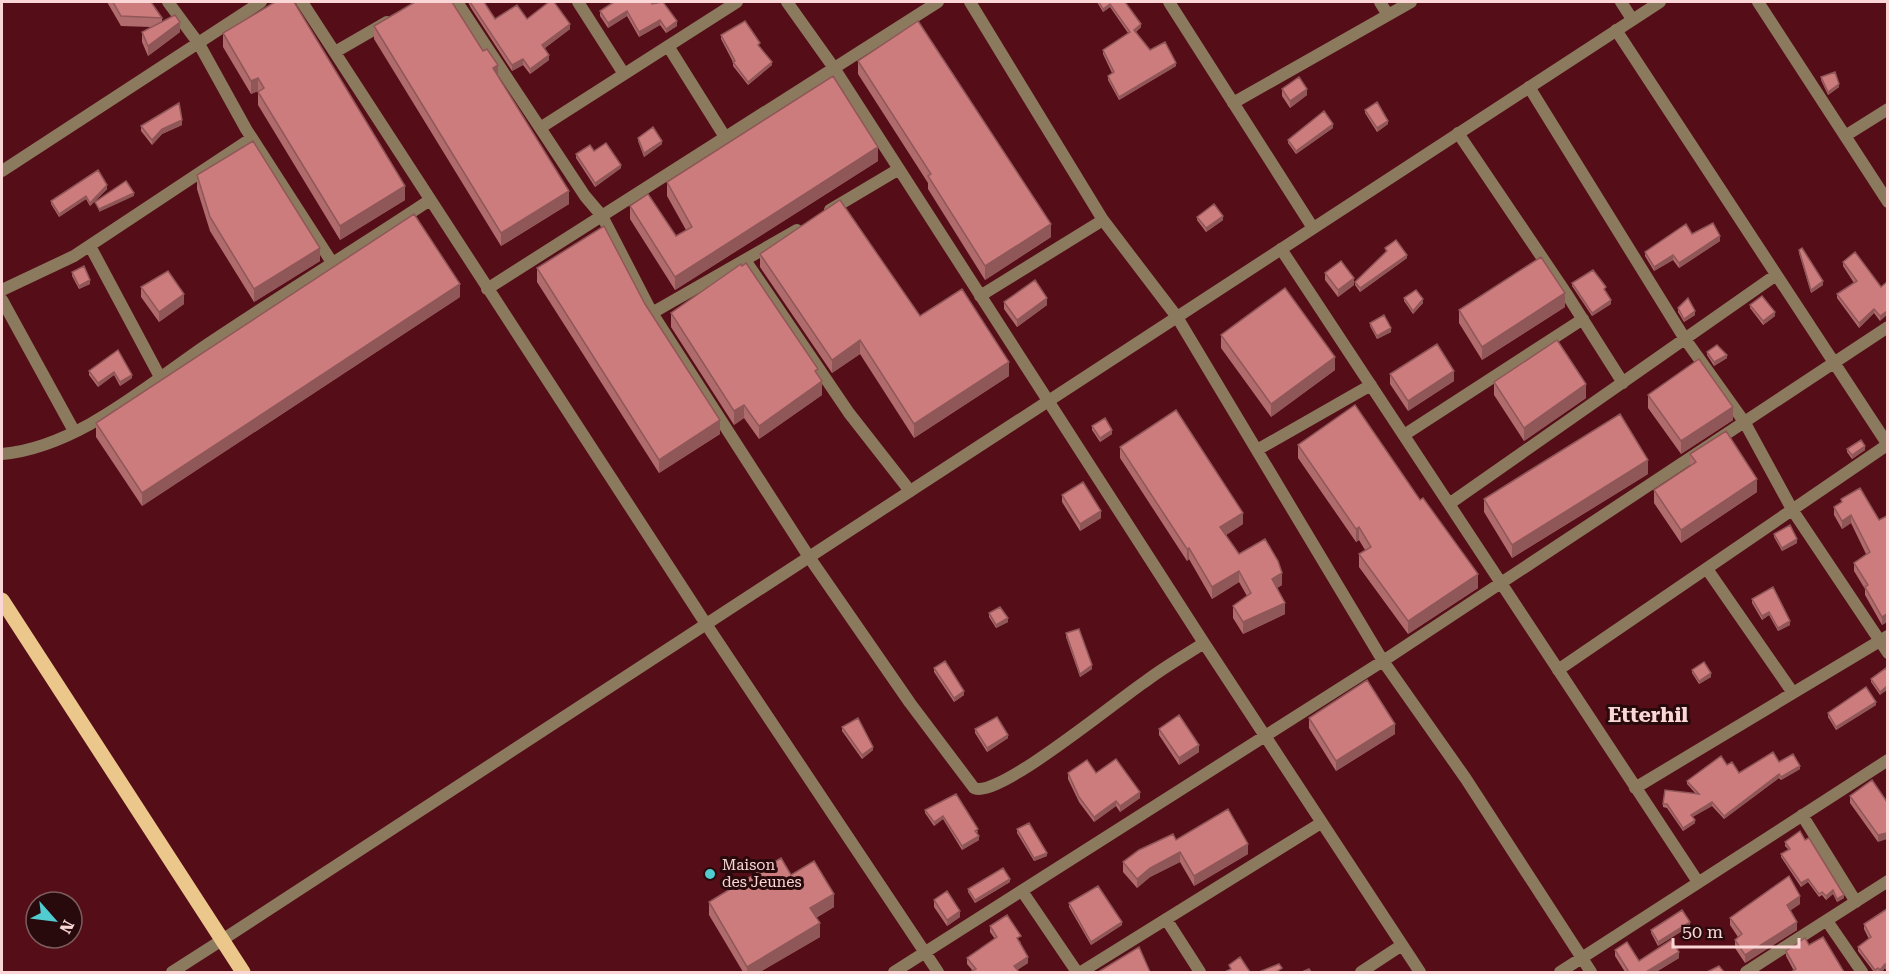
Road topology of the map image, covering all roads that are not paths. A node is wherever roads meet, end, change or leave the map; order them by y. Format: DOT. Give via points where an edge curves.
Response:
graph roads {
  1 [pos="168,2"];
  2 [pos="261,2"];
  3 [pos="302,2"];
  4 [pos="457,2"];
  5 [pos="578,2"];
  6 [pos="737,2"];
  7 [pos="787,2"];
  8 [pos="938,2"];
  9 [pos="970,2"];
  10 [pos="1169,2"];
  11 [pos="1380,2"];
  12 [pos="1412,2"];
  13 [pos="1621,2"];
  14 [pos="1660,2"];
  15 [pos="1758,2"];
  16 [pos="402,13"];
  17 [pos="1388,15"];
  18 [pos="1632,19"];
  19 [pos="1616,30"];
  20 [pos="199,44"];
  21 [pos="668,46"];
  22 [pos="335,52"];
  23 [pos="834,68"];
  24 [pos="624,75"];
  25 [pos="1529,87"];
  26 [pos="1233,103"];
  27 [pos="1887,109"];
  28 [pos="540,128"];
  29 [pos="1458,133"];
  30 [pos="1845,136"];
  31 [pos="725,137"];
  32 [pos="252,138"];
  33 [pos="899,169"];
  34 [pos="2,171"];
  35 [pos="430,200"];
  36 [pos="1887,202"];
  37 [pos="602,216"];
  38 [pos="1103,220"];
  39 [pos="1313,228"];
  40 [pos="90,246"];
  41 [pos="1281,249"];
  42 [pos="746,260"];
  43 [pos="333,264"];
  44 [pos="1776,275"];
  45 [pos="487,289"];
  46 [pos="2,290"];
  47 [pos="980,296"];
  48 [pos="2,300"];
  49 [pos="652,313"];
  50 [pos="1177,317"];
  51 [pos="1583,319"];
  52 [pos="1887,327"];
  53 [pos="1685,339"];
  54 [pos="1833,362"];
  55 [pos="160,377"];
  56 [pos="1623,382"];
  57 [pos="1371,385"];
  58 [pos="1047,401"];
  59 [pos="1745,423"];
  60 [pos="74,431"];
  61 [pos="1404,435"];
  62 [pos="1887,445"];
  63 [pos="1257,450"];
  64 [pos="2,453"];
  65 [pos="910,491"];
  66 [pos="1449,504"];
  67 [pos="1793,511"];
  68 [pos="809,557"];
  69 [pos="1707,569"];
  70 [pos="1500,583"];
  71 [pos="2,600"];
  72 [pos="6,616"];
  73 [pos="706,624"];
  74 [pos="1883,639"];
  75 [pos="1204,644"];
  76 [pos="1887,653"];
  77 [pos="1383,661"];
  78 [pos="1558,670"];
  79 [pos="1793,693"];
  80 [pos="1264,737"];
  81 [pos="1887,760"];
  82 [pos="1635,788"];
  83 [pos="1802,815"];
  84 [pos="1321,823"];
  85 [pos="1887,881"];
  86 [pos="1698,882"];
  87 [pos="1022,891"];
  88 [pos="1856,902"];
  89 [pos="1166,919"];
  90 [pos="1827,921"];
  91 [pos="222,940"];
  92 [pos="1402,945"];
  93 [pos="925,953"];
  94 [pos="1582,958"];
  95 [pos="172,972"];
  96 [pos="243,972"];
  97 [pos="894,972"];
  98 [pos="938,972"];
  99 [pos="1079,972"];
  100 [pos="1200,972"];
  101 [pos="1361,972"];
  102 [pos="1420,972"];
  103 [pos="1560,972"];
  104 [pos="1592,972"];
  105 [pos="1746,972"];
  106 [pos="1862,972"];
  1 -- 20 [label="street"];
  2 -- 20 [label="street"];
  3 -- 22 [label="street"];
  4 -- 28 [label="street"];
  5 -- 24 [label="street"];
  6 -- 21 [label="street"];
  7 -- 23 [label="street"];
  8 -- 23 [label="street"];
  9 -- 38 [label="street"];
  10 -- 26 [label="street"];
  11 -- 17 [label="street"];
  12 -- 17 [label="street"];
  13 -- 18 [label="street"];
  14 -- 18 [label="street"];
  15 -- 30 [label="street"];
  16 -- 22 [label="street"];
  17 -- 26 [label="street"];
  18 -- 19 [label="street"];
  19 -- 25 [label="street"];
  19 -- 44 [label="street"];
  20 -- 32 [label="street"];
  20 -- 34 [label="street"];
  21 -- 24 [label="street"];
  21 -- 31 [label="street"];
  22 -- 35 [label="street"];
  23 -- 31 [label="street"];
  23 -- 33 [label="street"];
  24 -- 28 [label="street"];
  25 -- 29 [label="street"];
  25 -- 53 [label="street"];
  26 -- 39 [label="street"];
  27 -- 30 [label="street"];
  28 -- 37 [label="street"];
  29 -- 39 [label="street"];
  29 -- 51 [label="street"];
  30 -- 36 [label="street"];
  31 -- 37 [label="street"];
  32 -- 40 [label="street"];
  32 -- 43 [label="street"];
  33 -- 42 [label="street"];
  33 -- 47 [label="street"];
  35 -- 43 [label="street"];
  35 -- 45 [label="street"];
  37 -- 45 [label="street"];
  37 -- 49 [label="street"];
  38 -- 47 [label="street"];
  38 -- 50 [label="street"];
  39 -- 41 [label="street"];
  40 -- 46 [label="street"];
  40 -- 55 [label="street"];
  41 -- 50 [label="street"];
  41 -- 57 [label="street"];
  42 -- 49 [label="street"];
  42 -- 65 [label="street" via="849,413"];
  43 -- 55 [label="street"];
  44 -- 53 [label="street"];
  44 -- 54 [label="street"];
  45 -- 73 [label="street"];
  47 -- 58 [label="street"];
  48 -- 60 [label="street"];
  49 -- 68 [label="street"];
  50 -- 58 [label="street"];
  50 -- 63 [label="street"];
  51 -- 56 [label="street"];
  51 -- 61 [label="street"];
  52 -- 54 [label="street"];
  53 -- 56 [label="street"];
  53 -- 59 [label="street"];
  54 -- 59 [label="street"];
  54 -- 62 [label="street"];
  55 -- 60 [label="street" via="100,420"];
  56 -- 66 [label="street"];
  57 -- 61 [label="street"];
  57 -- 63 [label="street"];
  58 -- 65 [label="street"];
  58 -- 75 [label="street"];
  59 -- 67 [label="street"];
  59 -- 70 [label="street"];
  60 -- 64 [label="street" via="26,452"];
  61 -- 66 [label="street"];
  62 -- 67 [label="street"];
  63 -- 77 [label="street"];
  65 -- 68 [label="street"];
  66 -- 70 [label="street"];
  67 -- 69 [label="street"];
  67 -- 74 [label="street"];
  68 -- 73 [label="street"];
  68 -- 75 [label="street" via="910,703 978,790 1019,772"];
  69 -- 78 [label="street"];
  69 -- 79 [label="street"];
  70 -- 77 [label="street"];
  70 -- 78 [label="street"];
  71 -- 72 [label="main road"];
  72 -- 91 [label="main road"];
  73 -- 91 [label="street"];
  73 -- 93 [label="street"];
  74 -- 76 [label="street"];
  74 -- 79 [label="street"];
  75 -- 80 [label="street"];
  77 -- 80 [label="street"];
  77 -- 94 [label="street" via="1466,779"];
  78 -- 82 [label="street"];
  79 -- 82 [label="street"];
  80 -- 84 [label="street"];
  80 -- 87 [label="street"];
  81 -- 83 [label="street"];
  82 -- 86 [label="street"];
  83 -- 86 [label="street"];
  83 -- 88 [label="street"];
  84 -- 89 [label="street"];
  84 -- 92 [label="street"];
  85 -- 88 [label="street"];
  86 -- 94 [label="street"];
  87 -- 93 [label="street"];
  87 -- 99 [label="street"];
  88 -- 90 [label="street"];
  89 -- 99 [label="street"];
  89 -- 100 [label="street"];
  90 -- 105 [label="street"];
  90 -- 106 [label="street"];
  91 -- 95 [label="street"];
  91 -- 96 [label="main road"];
  92 -- 101 [label="street"];
  92 -- 102 [label="street"];
  93 -- 97 [label="street"];
  93 -- 98 [label="street"];
  94 -- 103 [label="street"];
  94 -- 104 [label="street"];
}
